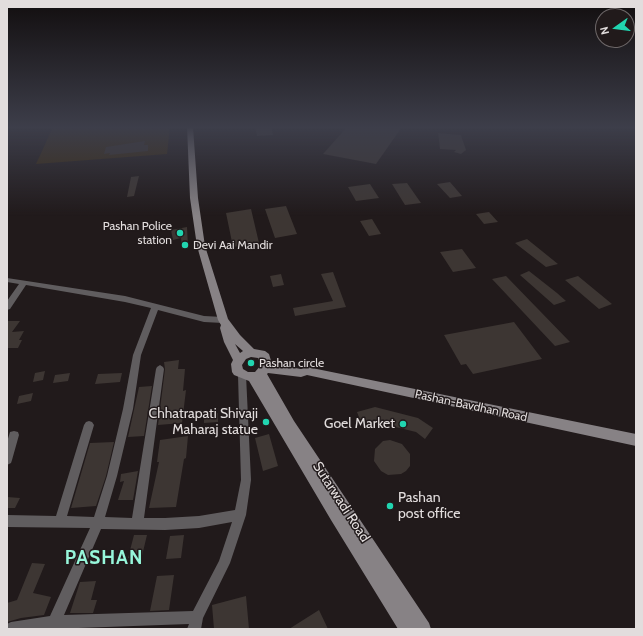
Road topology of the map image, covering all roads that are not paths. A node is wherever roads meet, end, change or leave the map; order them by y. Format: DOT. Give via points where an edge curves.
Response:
graph roads {
  1 [pos="192,157"];
  2 [pos="7,280"];
  3 [pos="23,284"];
  4 [pos="156,306"];
  5 [pos="7,307"];
  6 [pos="224,322"];
  7 [pos="252,353"];
  8 [pos="238,360"];
  9 [pos="160,369"];
  10 [pos="258,371"];
  11 [pos="89,425"];
  12 [pos="14,435"];
  13 [pos="636,440"];
  14 [pos="7,460"];
  15 [pos="240,515"];
  16 [pos="7,522"];
  17 [pos="60,522"];
  18 [pos="98,523"];
  19 [pos="137,524"];
  20 [pos="54,622"];
  21 [pos="196,623"];
  22 [pos="11,629"];
  23 [pos="408,629"];
  24 [pos="423,629"];
  1 -- 6 [label="main road" via="201,246"];
  2 -- 3 [label="street"];
  3 -- 4 [label="street"];
  3 -- 5 [label="street"];
  4 -- 6 [label="street"];
  4 -- 18 [label="street" via="137,355 128,409"];
  6 -- 7 [label="main road"];
  6 -- 8 [label="main road" via="229,342"];
  7 -- 8 [label="main road"];
  7 -- 10 [label="main road" via="265,357"];
  8 -- 10 [label="main road" via="236,368"];
  9 -- 19 [label="street"];
  10 -- 13 [label="main road, Pashan-Bavdhan Road" via="307,372"];
  10 -- 15 [label="street" via="246,439 246,480"];
  10 -- 23 [label="main road" via="336,515"];
  10 -- 24 [label="main road, Sutarwadi Road" via="290,425"];
  11 -- 17 [label="street"];
  12 -- 14 [label="street"];
  15 -- 19 [label="street" via="199,522"];
  15 -- 21 [label="street" via="224,563"];
  16 -- 17 [label="street"];
  17 -- 18 [label="street"];
  18 -- 19 [label="street"];
  18 -- 20 [label="street"];
  20 -- 21 [label="street"];
  20 -- 22 [label="street"];
}
